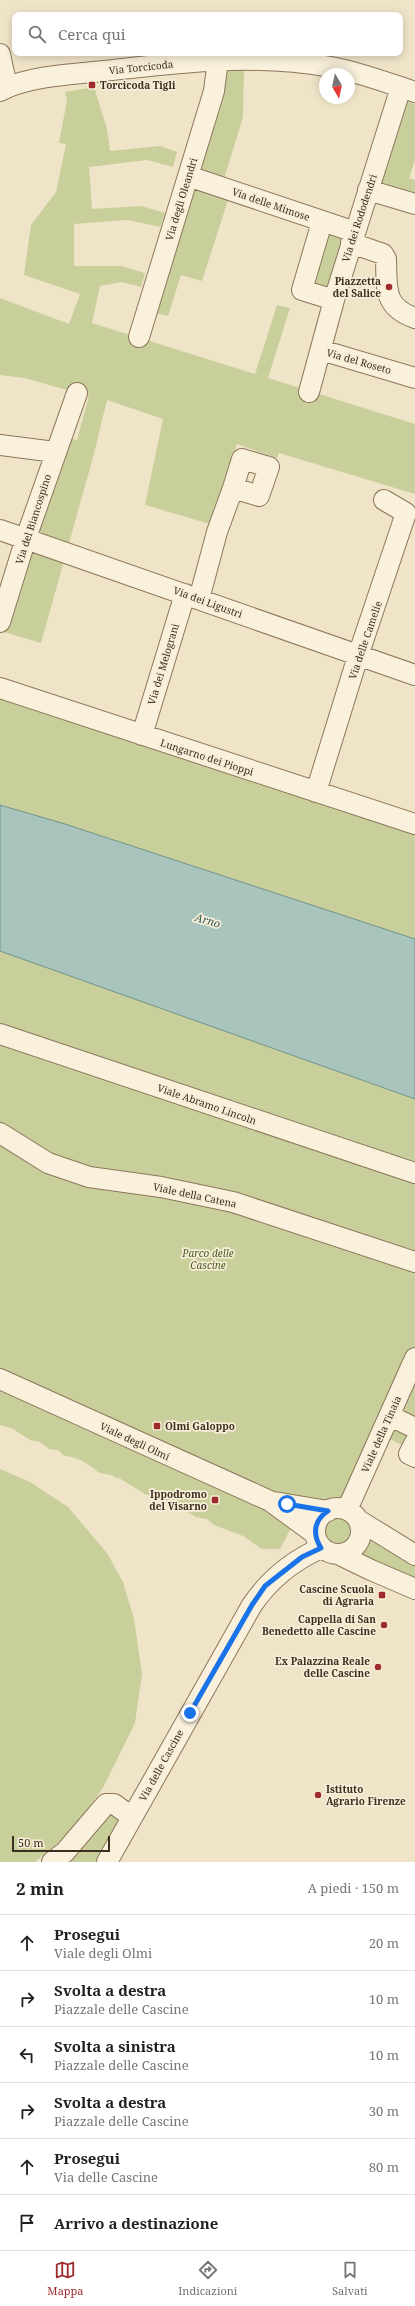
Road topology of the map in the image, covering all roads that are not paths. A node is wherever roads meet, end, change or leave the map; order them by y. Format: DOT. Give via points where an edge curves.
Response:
graph roads {
  1 [pos="0,54"];
  2 [pos="218,60"];
  3 [pos="4,89"];
  4 [pos="408,89"];
  5 [pos="188,176"];
  6 [pos="368,190"];
  7 [pos="415,204"];
  8 [pos="322,222"];
  9 [pos="353,238"];
  10 [pos="334,300"];
  11 [pos="415,318"];
  12 [pos="139,337"];
  13 [pos="321,350"];
  14 [pos="415,378"];
  15 [pos="310,392"];
  16 [pos="77,393"];
  17 [pos="0,445"];
  18 [pos="55,452"];
  19 [pos="233,488"];
  20 [pos="384,500"];
  21 [pos="0,530"];
  22 [pos="26,538"];
  23 [pos="6,584"];
  24 [pos="192,596"];
  25 [pos="0,622"];
  26 [pos="358,656"];
  27 [pos="415,675"];
  28 [pos="0,688"];
  29 [pos="142,735"];
  30 [pos="316,792"];
  31 [pos="415,824"];
  32 [pos="0,1034"];
  33 [pos="0,1133"];
  34 [pos="415,1173"];
  35 [pos="415,1262"];
  36 [pos="415,1358"];
  37 [pos="0,1379"];
  38 [pos="390,1416"];
  39 [pos="415,1428"];
  40 [pos="415,1442"];
  41 [pos="415,1457"];
  42 [pos="270,1501"];
  43 [pos="328,1511"];
  44 [pos="353,1515"];
  45 [pos="318,1541"];
  46 [pos="340,1555"];
  47 [pos="415,1555"];
  48 [pos="415,1589"];
  49 [pos="132,1817"];
  50 [pos="52,1862"];
  51 [pos="107,1862"];
  1 -- 3 [label="street"];
  2 -- 3 [label="street, Via Torcicoda" via="90,72 27,82"];
  2 -- 4 [label="street, Via Torcicoda" via="251,58 331,67"];
  2 -- 5 [label="street, Via degli Oleandri" via="216,81"];
  4 -- 6 [label="street, Via dei Rododendri"];
  5 -- 8 [label="street, Via delle Mimose"];
  5 -- 12 [label="street, Via degli Oleandri"];
  6 -- 7 [label="street"];
  6 -- 9 [label="street, Via dei Rododendri"];
  8 -- 9 [label="street, Via delle Mimose"];
  8 -- 10 [label="street" via="302,290"];
  9 -- 10 [label="street, Via dei Rododendri"];
  9 -- 11 [label="street, Via delle Mimose" via="383,254 386,259 388,297 393,306"];
  10 -- 13 [label="street, Via dei Rododendri"];
  13 -- 14 [label="street, Via del Roseto"];
  13 -- 15 [label="street, Via del Roseto"];
  16 -- 18 [label="street, Via del Biancospino"];
  17 -- 18 [label="street"];
  18 -- 22 [label="street, Via del Biancospino"];
  19 -- 24 [label="street, Via dei Melograni"];
  20 -- 26 [label="street, Via delle Camelie" via="406,513"];
  21 -- 22 [label="street, Via dei Ligustri"];
  22 -- 23 [label="street, Via del Biancospino"];
  22 -- 24 [label="street, Via dei Ligustri"];
  23 -- 25 [label="street, Via del Biancospino"];
  24 -- 26 [label="street, Via dei Ligustri"];
  24 -- 29 [label="street, Via dei Melograni"];
  26 -- 27 [label="street, Via dei Ligustri"];
  26 -- 30 [label="street, Via delle Camelie"];
  28 -- 29 [label="street, Lungarno dei Pioppi"];
  29 -- 30 [label="street, Lungarno dei Pioppi"];
  30 -- 31 [label="street, Lungarno dei Pioppi"];
  32 -- 34 [label="street, Viale Abramo Lincoln"];
  33 -- 35 [label="street, Viale della Catena" via="48,1163 88,1177 161,1187 233,1202"];
  36 -- 38 [label="street, Viale della Tinaia"];
  37 -- 42 [label="street, Viale degli Olmi"];
  38 -- 39 [label="street"];
  38 -- 44 [label="street, Viale della Tinaia"];
  40 -- 41 [label="street" via="409,1454"];
  42 -- 43 [label="street, Viale degli Olmi"];
  42 -- 45 [label="street, Viale degli Olmi"];
  43 -- 44 [label="street" via="338,1508"];
  43 -- 45 [label="street" via="319,1519"];
  44 -- 46 [label="street" via="362,1533 351,1551"];
  44 -- 47 [label="street"];
  45 -- 46 [label="street" via="326,1552"];
  45 -- 49 [label="street, Via delle Cascine" via="265,1586 252,1605"];
  46 -- 48 [label="street"];
  49 -- 50 [label="street" via="114,1804 106,1804 65,1852"];
  49 -- 51 [label="street, Via delle Cascine"];
}
